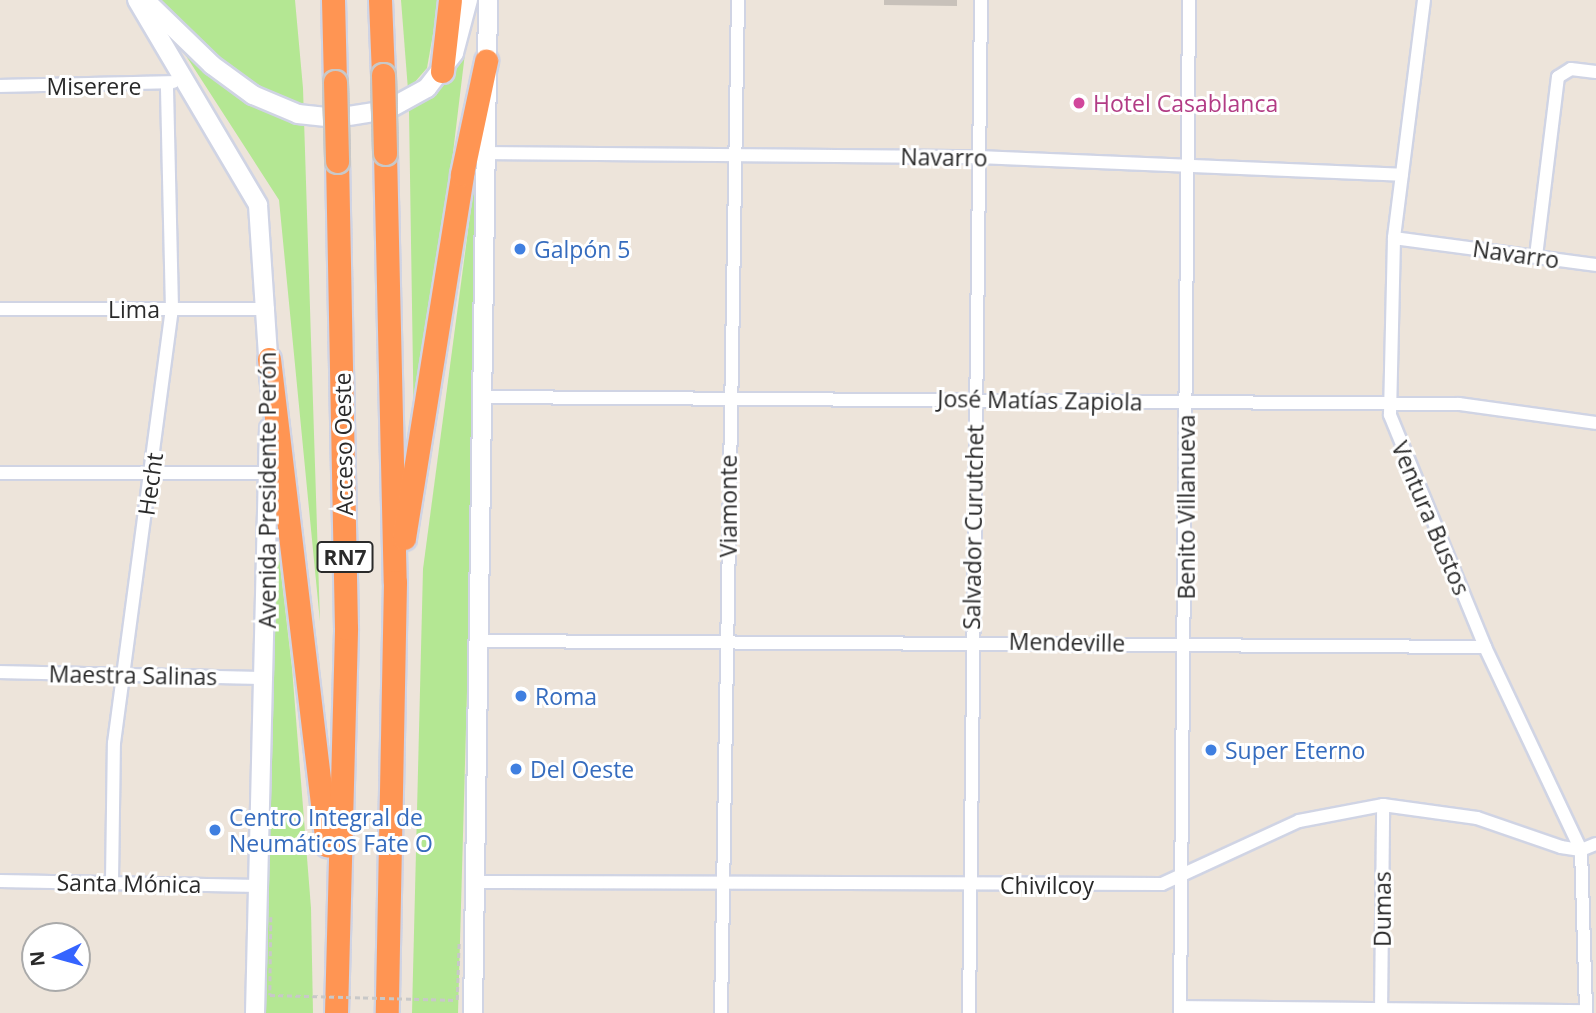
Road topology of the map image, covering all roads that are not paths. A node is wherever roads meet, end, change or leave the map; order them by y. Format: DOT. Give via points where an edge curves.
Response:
graph roads {
  1 [pos="137,0"];
  2 [pos="145,0"];
  3 [pos="323,0"];
  4 [pos="333,0"];
  5 [pos="380,0"];
  6 [pos="450,0"];
  7 [pos="468,0"];
  8 [pos="488,0"];
  9 [pos="738,0"];
  10 [pos="981,0"];
  11 [pos="1189,0"];
  12 [pos="1424,0"];
  13 [pos="334,55"];
  14 [pos="486,61"];
  15 [pos="442,71"];
  16 [pos="1596,72"];
  17 [pos="184,75"];
  18 [pos="0,86"];
  19 [pos="167,87"];
  20 [pos="486,153"];
  21 [pos="735,155"];
  22 [pos="978,157"];
  23 [pos="1187,168"];
  24 [pos="1402,175"];
  25 [pos="1394,238"];
  26 [pos="1536,256"];
  27 [pos="1596,265"];
  28 [pos="0,309"];
  29 [pos="172,309"];
  30 [pos="268,309"];
  31 [pos="269,359"];
  32 [pos="729,396"];
  33 [pos="483,397"];
  34 [pos="974,398"];
  35 [pos="1186,403"];
  36 [pos="1389,403"];
  37 [pos="1596,423"];
  38 [pos="0,473"];
  39 [pos="268,473"];
  40 [pos="151,474"];
  41 [pos="395,582"];
  42 [pos="480,641"];
  43 [pos="972,641"];
  44 [pos="727,642"];
  45 [pos="1185,644"];
  46 [pos="1485,647"];
  47 [pos="0,672"];
  48 [pos="123,675"];
  49 [pos="266,678"];
  50 [pos="1382,805"];
  51 [pos="1596,844"];
  52 [pos="1581,850"];
  53 [pos="0,881"];
  54 [pos="113,881"];
  55 [pos="1178,881"];
  56 [pos="474,882"];
  57 [pos="723,884"];
  58 [pos="972,885"];
  59 [pos="259,886"];
  60 [pos="337,952"];
  61 [pos="1180,1010"];
  62 [pos="1381,1012"];
  63 [pos="1586,1012"];
  64 [pos="255,1013"];
  65 [pos="336,1013"];
  66 [pos="387,1013"];
  67 [pos="473,1013"];
  68 [pos="721,1013"];
  69 [pos="969,1013"];
  1 -- 17 [label="street, Avenida Presidente Perón"];
  2 -- 15 [label="street" via="226,77 262,100 298,114 337,118 378,113 414,97"];
  3 -- 13 [label="highway"];
  4 -- 13 [label="highway, Acceso Oeste / RN7"];
  5 -- 41 [label="highway, RN7, bridge"];
  6 -- 15 [label="highway"];
  7 -- 15 [label="street" via="457,45"];
  8 -- 14 [label="street"];
  9 -- 21 [label="street, Viamonte"];
  10 -- 22 [label="street, Salvador Curutchet"];
  11 -- 23 [label="street, Benito Villanueva"];
  12 -- 24 [label="street, Ventura Bustos"];
  13 -- 60 [label="highway, Acceso Oeste / RN7, bridge" via="346,628"];
  14 -- 20 [label="street"];
  14 -- 41 [label="highway" via="462,174 424,435"];
  16 -- 26 [label="street" via="1563,70"];
  17 -- 19 [label="street, Miserere"];
  17 -- 30 [label="street, Avenida Presidente Perón" via="258,205"];
  18 -- 19 [label="street, Miserere"];
  19 -- 29 [label="street, Hecht"];
  20 -- 21 [label="street, Navarro"];
  20 -- 33 [label="street"];
  21 -- 22 [label="street, Navarro"];
  21 -- 32 [label="street, Viamonte"];
  22 -- 23 [label="street, Navarro"];
  22 -- 34 [label="street, Salvador Curutchet"];
  23 -- 24 [label="street, Navarro"];
  23 -- 35 [label="street, Benito Villanueva"];
  24 -- 25 [label="street, Ventura Bustos"];
  25 -- 26 [label="street, Navarro"];
  25 -- 36 [label="street, Ventura Bustos"];
  26 -- 27 [label="street, Navarro"];
  28 -- 29 [label="street, Lima"];
  29 -- 30 [label="street, Lima"];
  29 -- 40 [label="street, Hecht"];
  30 -- 31 [label="street, Avenida Presidente Perón"];
  31 -- 39 [label="street, Avenida Presidente Perón"];
  31 -- 60 [label="highway"];
  32 -- 33 [label="street, José Matías Zapiola"];
  32 -- 34 [label="street, José Matías Zapiola"];
  32 -- 44 [label="street, Viamonte"];
  33 -- 42 [label="street"];
  34 -- 35 [label="street, José Matías Zapiola"];
  34 -- 43 [label="street, Salvador Curutchet"];
  35 -- 36 [label="street, José Matías Zapiola"];
  35 -- 45 [label="street, Benito Villanueva"];
  36 -- 37 [label="street, José Matías Zapiola" via="1459,404"];
  36 -- 46 [label="street, Ventura Bustos"];
  38 -- 40 [label="street"];
  39 -- 40 [label="street"];
  39 -- 49 [label="street, Avenida Presidente Perón"];
  40 -- 48 [label="street, Hecht"];
  41 -- 66 [label="highway, RN7"];
  42 -- 44 [label="street, Mendeville"];
  42 -- 56 [label="street"];
  43 -- 44 [label="street, Mendeville"];
  43 -- 45 [label="street, Mendeville"];
  43 -- 58 [label="street, Salvador Curutchet"];
  44 -- 57 [label="street, Viamonte"];
  45 -- 46 [label="street, Mendeville"];
  45 -- 55 [label="street, Benito Villanueva"];
  46 -- 52 [label="street, Ventura Bustos"];
  47 -- 48 [label="street, Maestra Salinas"];
  48 -- 49 [label="street, Maestra Salinas"];
  48 -- 54 [label="street, Hecht" via="114,743"];
  49 -- 59 [label="street, Avenida Presidente Perón"];
  50 -- 52 [label="street, Chivilcoy" via="1477,818"];
  50 -- 55 [label="street, Chivilcoy" via="1299,821"];
  50 -- 62 [label="street, Dumas"];
  51 -- 52 [label="street"];
  52 -- 63 [label="street, Ventura Bustos"];
  53 -- 54 [label="street, Santa Mónica"];
  54 -- 59 [label="street, Santa Mónica"];
  55 -- 58 [label="street, Chivilcoy"];
  55 -- 61 [label="street, Benito Villanueva"];
  56 -- 57 [label="street, Chivilcoy"];
  56 -- 67 [label="street"];
  57 -- 58 [label="street, Chivilcoy"];
  57 -- 68 [label="street, Viamonte"];
  58 -- 69 [label="street, Salvador Curutchet"];
  59 -- 64 [label="street, Avenida Presidente Perón"];
  60 -- 65 [label="highway, Acceso Oeste / RN7"];
  61 -- 62 [label="street"];
  62 -- 63 [label="street"];
}
